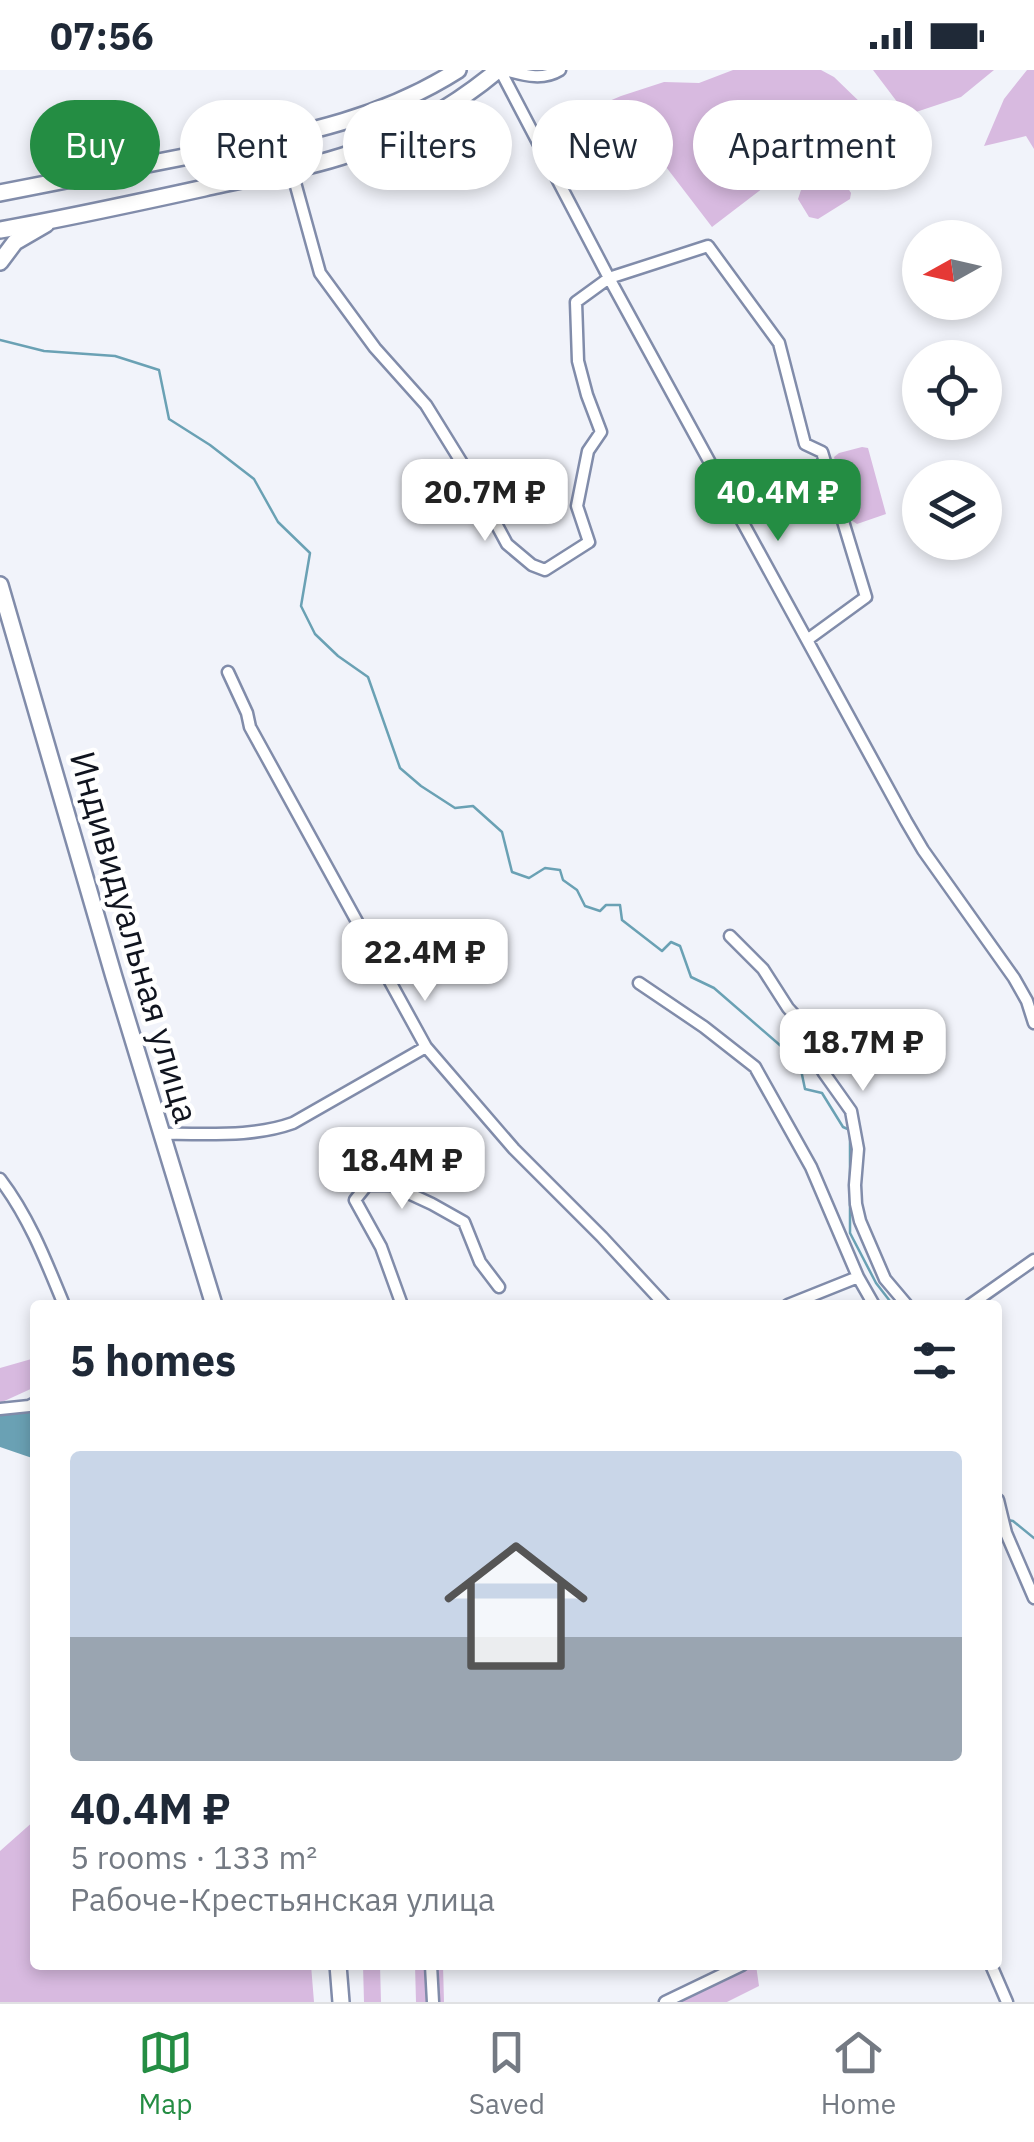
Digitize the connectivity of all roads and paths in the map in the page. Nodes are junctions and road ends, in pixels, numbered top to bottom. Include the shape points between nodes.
1 (458, 70) edge
2 (501, 70) edge
3 (560, 70) edge
4 (323, 160) edge
5 (190, 190) edge
6 (297, 190) edge
7 (0, 193) edge
8 (53, 220) junction
9 (0, 230) edge
10 (0, 262) edge
11 (608, 278) junction
12 (0, 586) edge
13 (807, 640) junction
14 (228, 672) dead end
15 (730, 936) dead end
16 (640, 983) dead end
17 (1034, 1023) edge
18 (426, 1048) junction
19 (162, 1134) junction
20 (0, 1179) edge
21 (1034, 1260) edge
22 (858, 1277) junction
23 (500, 1287) dead end
24 (62, 1300) edge
25 (212, 1300) edge
26 (400, 1300) edge
27 (660, 1300) edge
28 (800, 1300) edge
29 (871, 1300) edge
30 (902, 1300) edge
31 (977, 1300) edge
32 (30, 1406) edge
33 (0, 1410) edge
34 (1002, 1532) edge
35 (1034, 1598) edge
36 (338, 1970) edge
37 (431, 1970) edge
38 (731, 1970) edge
39 (993, 1970) edge
40 (341, 2002) edge
41 (433, 2002) edge
42 (664, 2002) edge
43 (1007, 2002) edge

1 - 7 main road via 424,91 330,127
2 - 3 street via 532,77
2 - 4 main road via 394,135
2 - 11 street
5 - 8 main road
6 - 11 street via 320,273 426,406 507,544 545,570 589,542 578,506 588,451 601,432 578,361 576,302
8 - 9 main road
8 - 10 main road via 15,242
11 - 13 street
11 - 13 street via 708,246 779,343 805,444 822,452 866,597
12 - 19 main road, Индивидуальная улица
13 - 17 street via 923,850 1014,978
14 - 18 street via 250,727
15 - 30 street via 763,968 801,1022 824,1074 851,1111 860,1221 885,1279
16 - 22 street via 755,1067 811,1166
18 - 19 street via 279,1128
18 - 27 street
19 - 25 main road, Индивидуальная улица
20 - 24 street
21 - 31 street
22 - 28 street
22 - 29 street
23 - 26 street via 480,1262 464,1222 391,1185 366,1185 355,1200
32 - 33 street
34 - 35 street
36 - 40 main road
37 - 41 street
38 - 42 street
39 - 43 street

